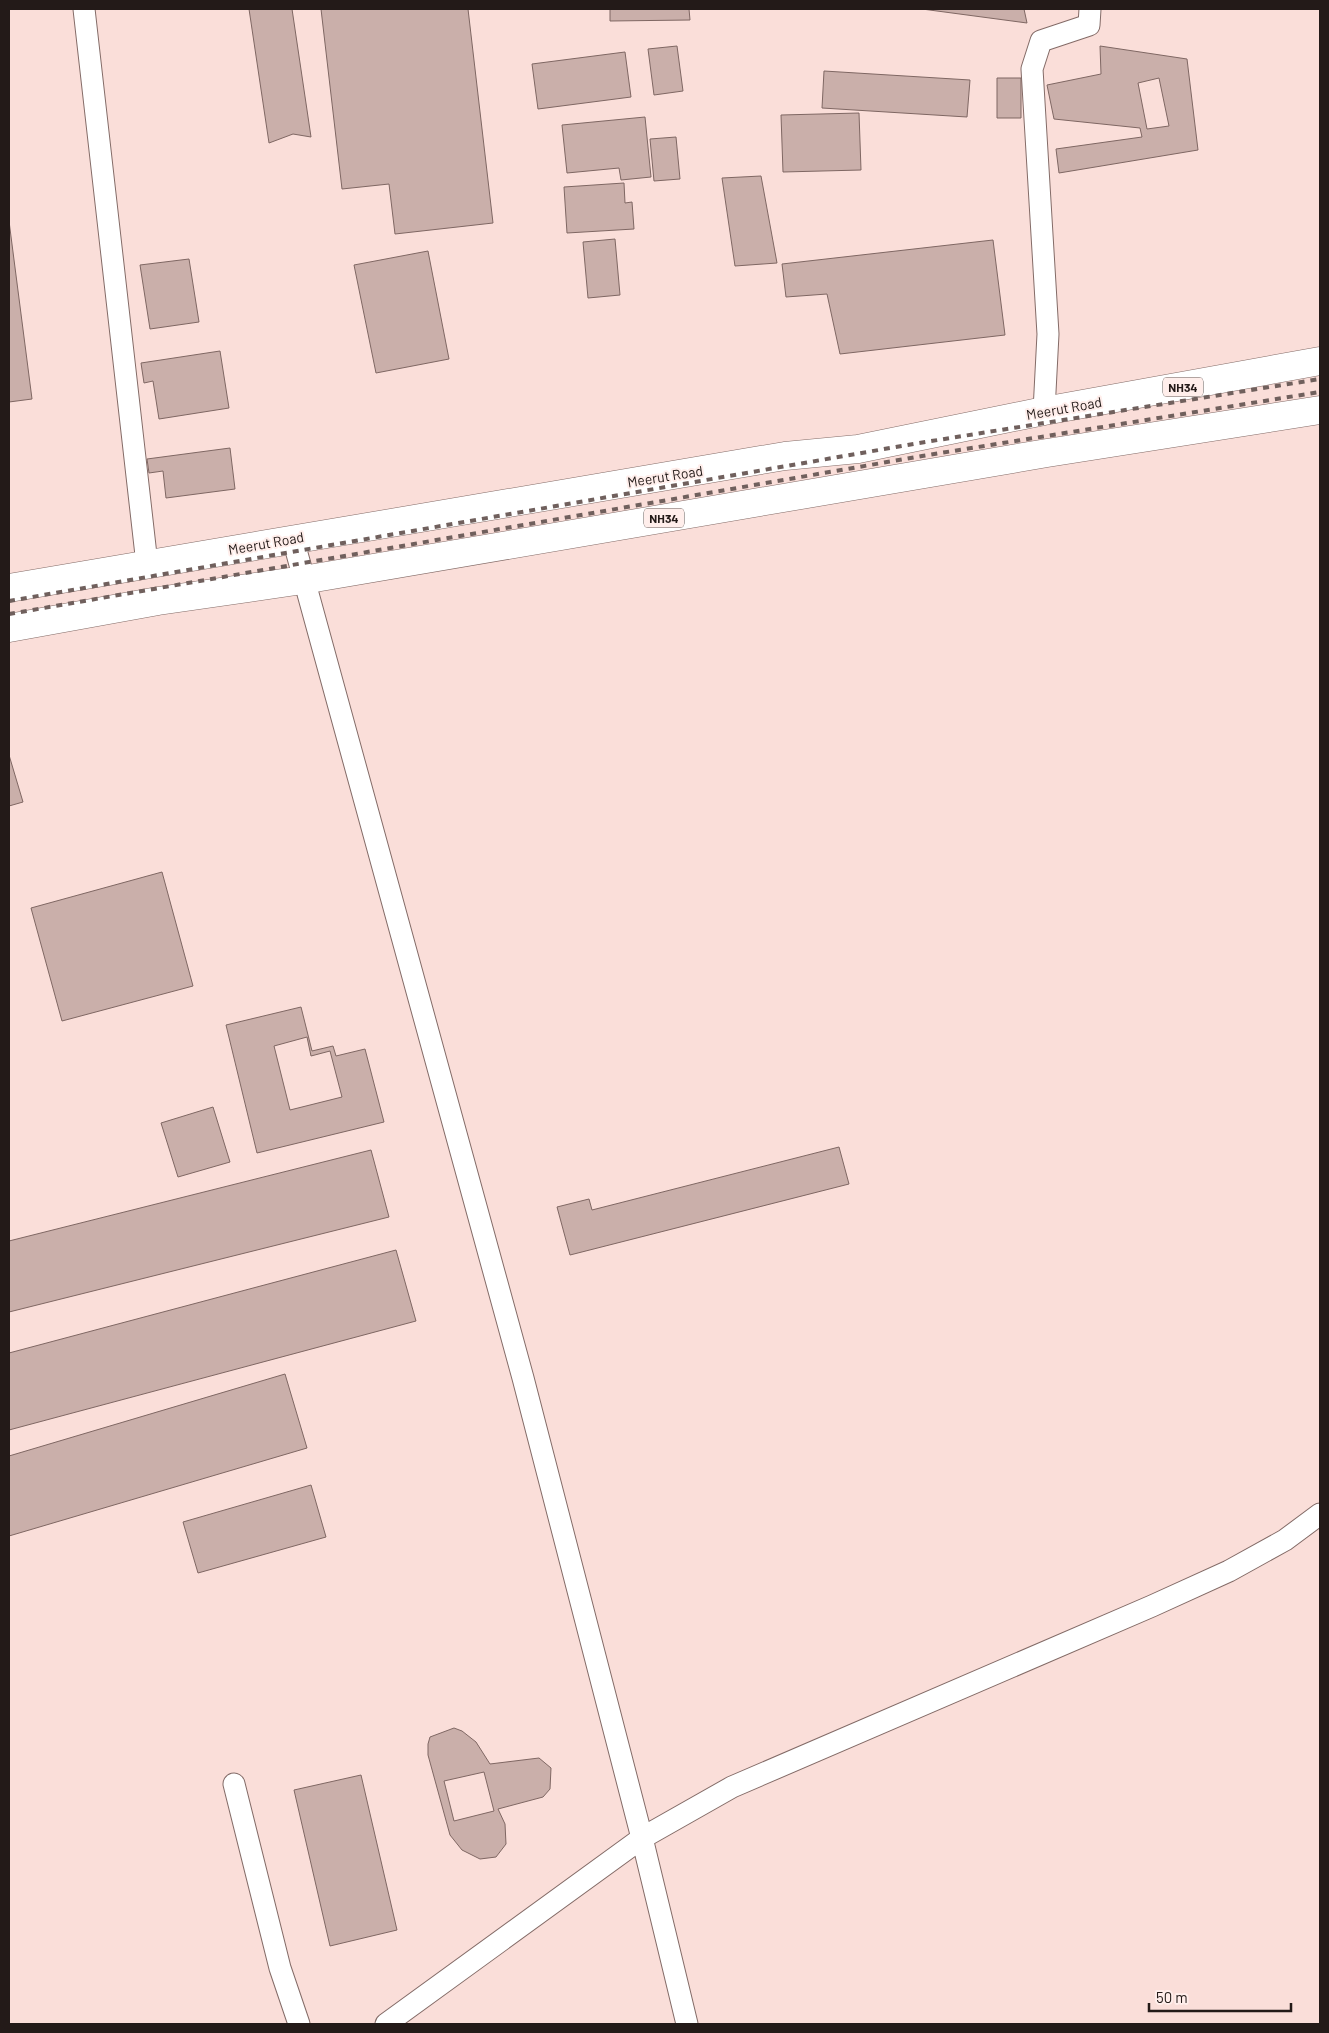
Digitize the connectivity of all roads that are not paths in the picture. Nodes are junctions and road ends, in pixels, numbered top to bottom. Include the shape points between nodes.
1 (84, 9) edge
2 (1090, 9) edge
3 (1320, 362) edge
4 (1320, 410) edge
5 (1044, 411) junction
6 (293, 539) junction
7 (147, 564) junction
8 (304, 580) junction
9 (9, 588) edge
10 (9, 628) edge
11 (1320, 1514) edge
12 (234, 1784) dead end
13 (642, 1838) junction
14 (298, 2024) edge
15 (386, 2024) edge
16 (687, 2024) edge

1 - 7 street
2 - 5 street via 1089,25 1041,41 1032,69 1048,334
3 - 5 highway, Meerut Road / NH34
4 - 8 highway, NH34
5 - 6 highway, Meerut Road / NH34 via 858,449 784,456
6 - 7 highway, Meerut Road / NH34
6 - 8 street
7 - 9 highway, Meerut Road / NH34
8 - 10 highway, NH34 via 158,601
8 - 13 street via 523,1378
11 - 13 street via 1285,1540 1229,1571 732,1787
12 - 14 street via 280,1968
13 - 15 street
13 - 16 street

